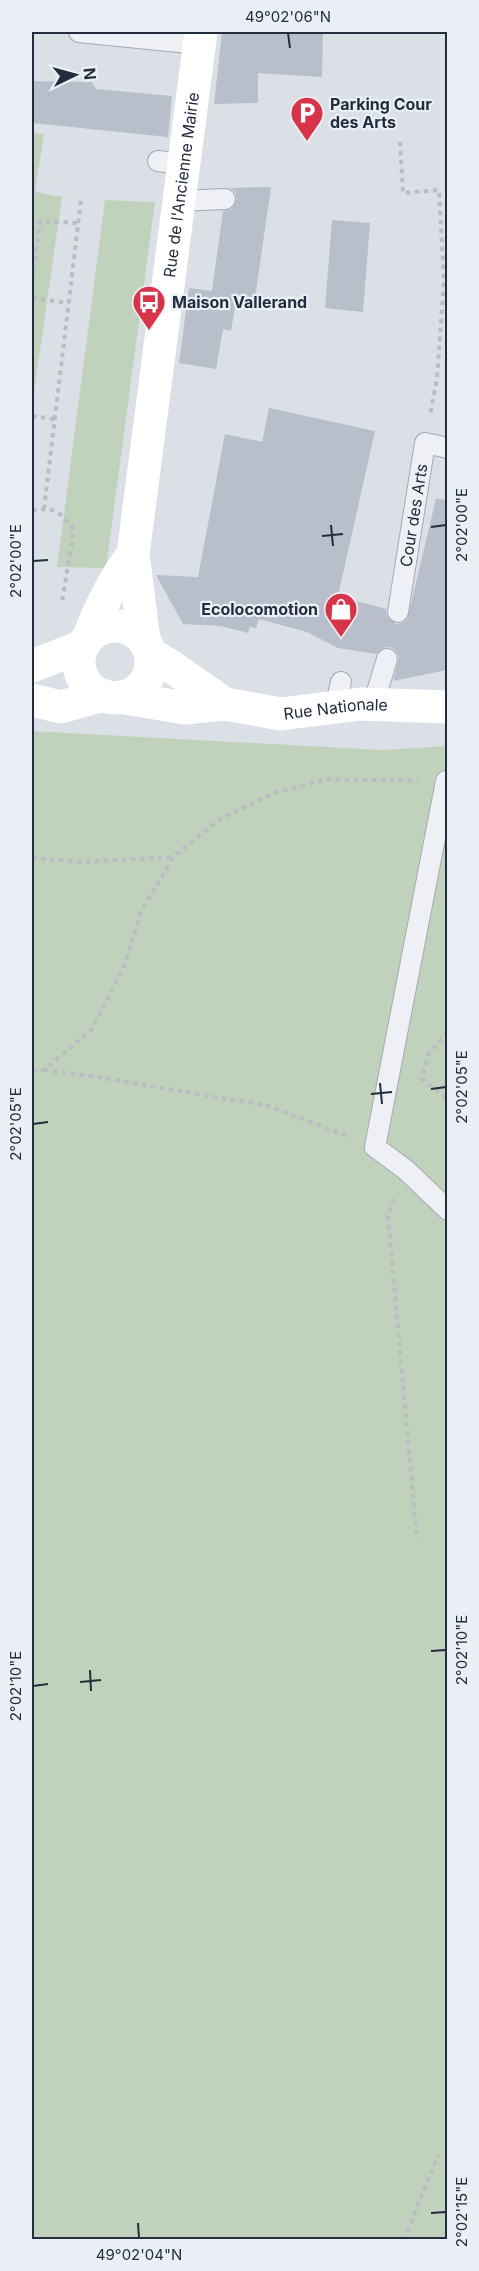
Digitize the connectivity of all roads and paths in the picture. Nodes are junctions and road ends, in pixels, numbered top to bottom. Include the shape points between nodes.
1 (79, 32) edge
2 (200, 38) edge
3 (400, 142) dead end
4 (225, 199) dead end
5 (81, 200) dead end
6 (179, 201) junction
7 (78, 223) junction
8 (32, 287) edge
9 (32, 298) edge
10 (68, 303) junction
11 (32, 416) edge
12 (54, 419) junction
13 (425, 443) junction
14 (447, 448) edge
15 (44, 508) junction
16 (32, 510) edge
17 (133, 554) junction
18 (62, 603) dead end
19 (398, 612) dead end
20 (86, 641) junction
21 (147, 647) junction
22 (387, 659) dead end
23 (32, 666) edge
24 (111, 696) junction
25 (32, 700) edge
26 (225, 704) junction
27 (373, 705) junction
28 (447, 706) edge
29 (446, 781) edge
30 (173, 857) junction
31 (32, 858) edge
32 (447, 1032) edge
33 (44, 1070) junction
34 (32, 1071) edge
35 (447, 1099) edge
36 (375, 1147) junction
37 (406, 1170) junction
38 (447, 1210) edge
39 (417, 1540) dead end
40 (438, 2155) dead end
41 (404, 2240) edge

1 - 2 lane
2 - 6 street, Rue de l'Ancienne Mairie via 171,162
3 - 13 path via 403,193 439,190 444,281 437,378
4 - 6 lane
5 - 7 path
6 - 17 street, Rue de l'Ancienne Mairie
7 - 8 path via 40,221
7 - 10 path
9 - 10 path
10 - 12 path
11 - 12 path
12 - 15 path
13 - 14 lane, Cour des Arts
13 - 19 lane, Cour des Arts
15 - 16 path
15 - 18 path via 62,514 74,530
17 - 20 street, Rue de l'Ancienne Mairie via 99,609
17 - 21 street, Rue de l'Ancienne Mairie
20 - 21 street via 108,626 118,626 127,628
20 - 23 street
20 - 24 street via 80,665 82,675 87,684
21 - 24 street via 149,674 144,682 138,690
21 - 26 street, Rue Nationale
22 - 27 lane
24 - 25 street, Rue Nationale via 61,707
24 - 26 street, Rue Nationale via 184,708
26 - 27 street, Rue Nationale via 282,714 338,694
27 - 28 street, Rue Nationale
29 - 30 path via 327,779 274,793 220,819
29 - 36 lane
30 - 31 path via 83,862
30 - 33 path via 141,912 125,964 91,1030
32 - 35 path via 428,1055 422,1079
33 - 34 path
33 - 36 path via 269,1106
36 - 37 lane
37 - 38 lane
37 - 39 path via 387,1216
40 - 41 path

